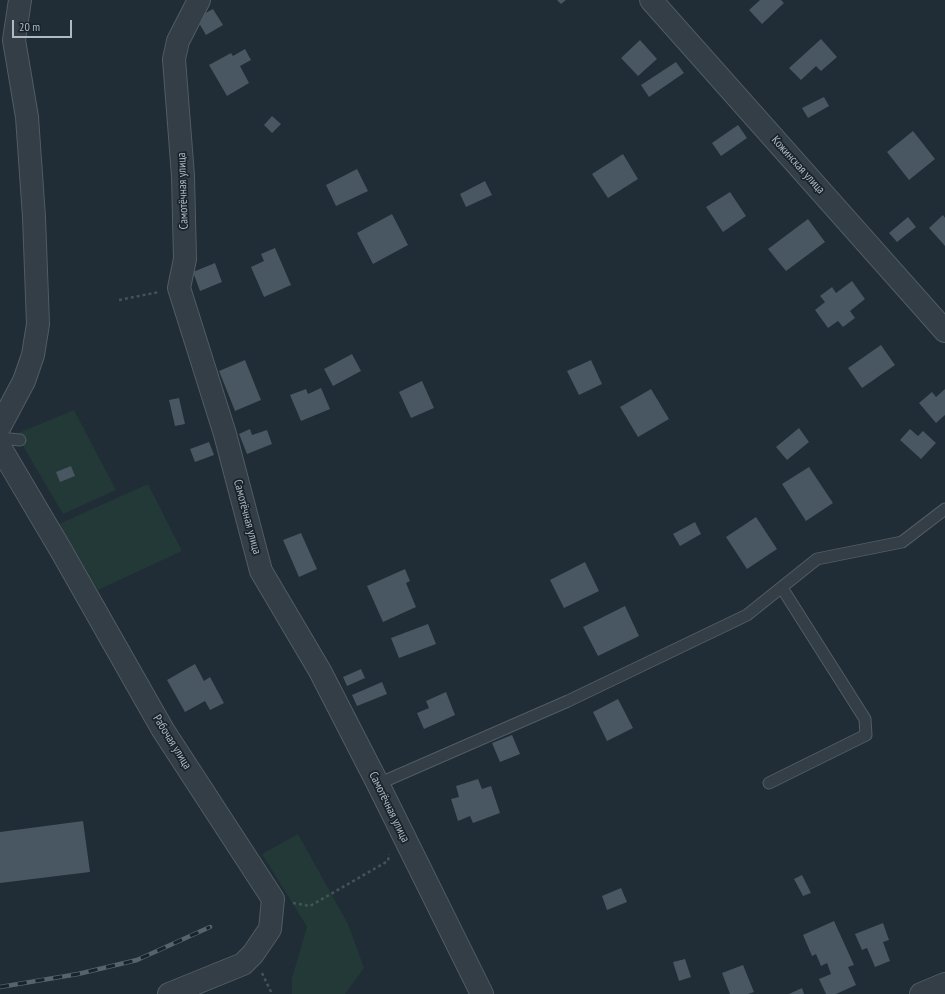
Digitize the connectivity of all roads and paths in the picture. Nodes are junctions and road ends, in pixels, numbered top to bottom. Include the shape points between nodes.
1 (20, 0) edge
2 (199, 0) edge
3 (651, 0) edge
4 (164, 291) dead end
5 (119, 300) dead end
6 (945, 331) edge
7 (0, 426) edge
8 (0, 438) edge
9 (10, 444) edge
10 (945, 510) edge
11 (782, 588) junction
12 (769, 783) dead end
13 (378, 784) junction
14 (389, 847) dead end
15 (273, 899) junction
16 (945, 984) edge
17 (169, 994) edge
18 (482, 994) edge
19 (921, 994) edge

1 - 7 street via 14,40 27,117 38,324 33,355 24,381
2 - 13 street, Самотёчная улица via 178,41 174,60 183,176 185,251 179,288 225,434 261,571 320,671
3 - 6 street, Кожинская улица
4 - 5 path
8 - 9 lane
9 - 15 street, Рабочая улица via 62,552 163,730
10 - 11 lane via 902,542 817,560
11 - 12 lane via 865,719 866,735
11 - 13 lane via 747,615 568,701
13 - 18 street, Самотёчная улица
14 - 15 path via 388,861 310,906
15 - 17 street via 270,929 254,954 243,964
16 - 19 street

